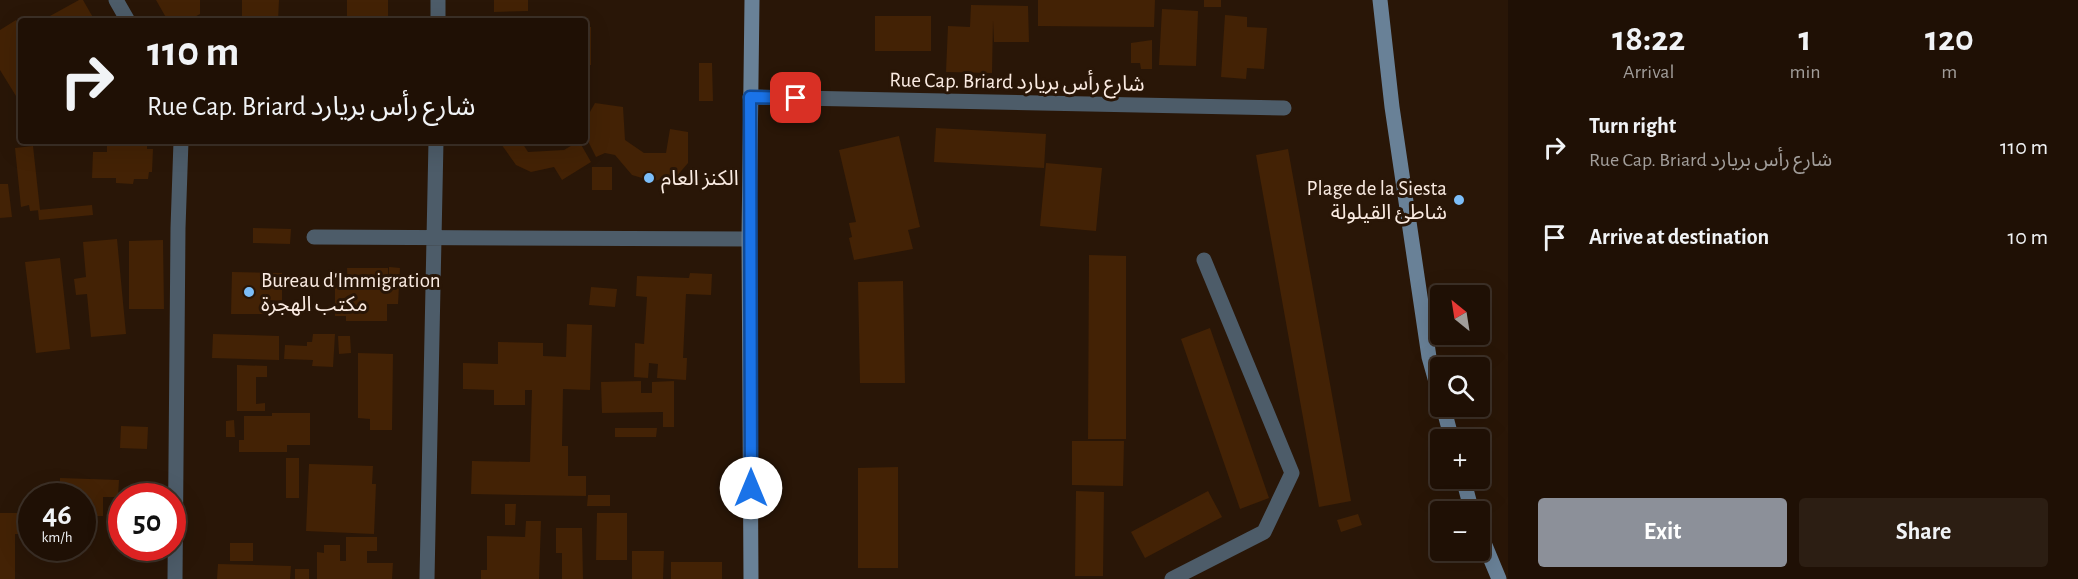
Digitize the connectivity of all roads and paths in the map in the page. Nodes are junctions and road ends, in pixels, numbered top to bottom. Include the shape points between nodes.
1 (116, 0) edge
2 (438, 0) edge
3 (752, 0) edge
4 (1380, 0) edge
5 (126, 18) edge
6 (438, 18) edge
7 (750, 97) junction
8 (1284, 108) dead end
9 (181, 144) edge
10 (436, 144) edge
11 (435, 236) junction
12 (314, 237) dead end
13 (749, 239) junction
14 (1204, 260) dead end
15 (1430, 361) edge
16 (1490, 557) edge
17 (175, 579) edge
18 (427, 579) edge
19 (752, 579) edge
20 (1172, 579) edge
21 (1499, 579) edge

1 - 5 street
2 - 6 street
3 - 7 main road
4 - 15 main road
7 - 8 street, Rue Cap. Briard شارع رأس بريارد
7 - 13 main road
9 - 17 street
10 - 11 street
11 - 12 street
11 - 13 street
11 - 18 street
13 - 19 main road
14 - 20 street via 1292,473 1264,532
16 - 21 main road

